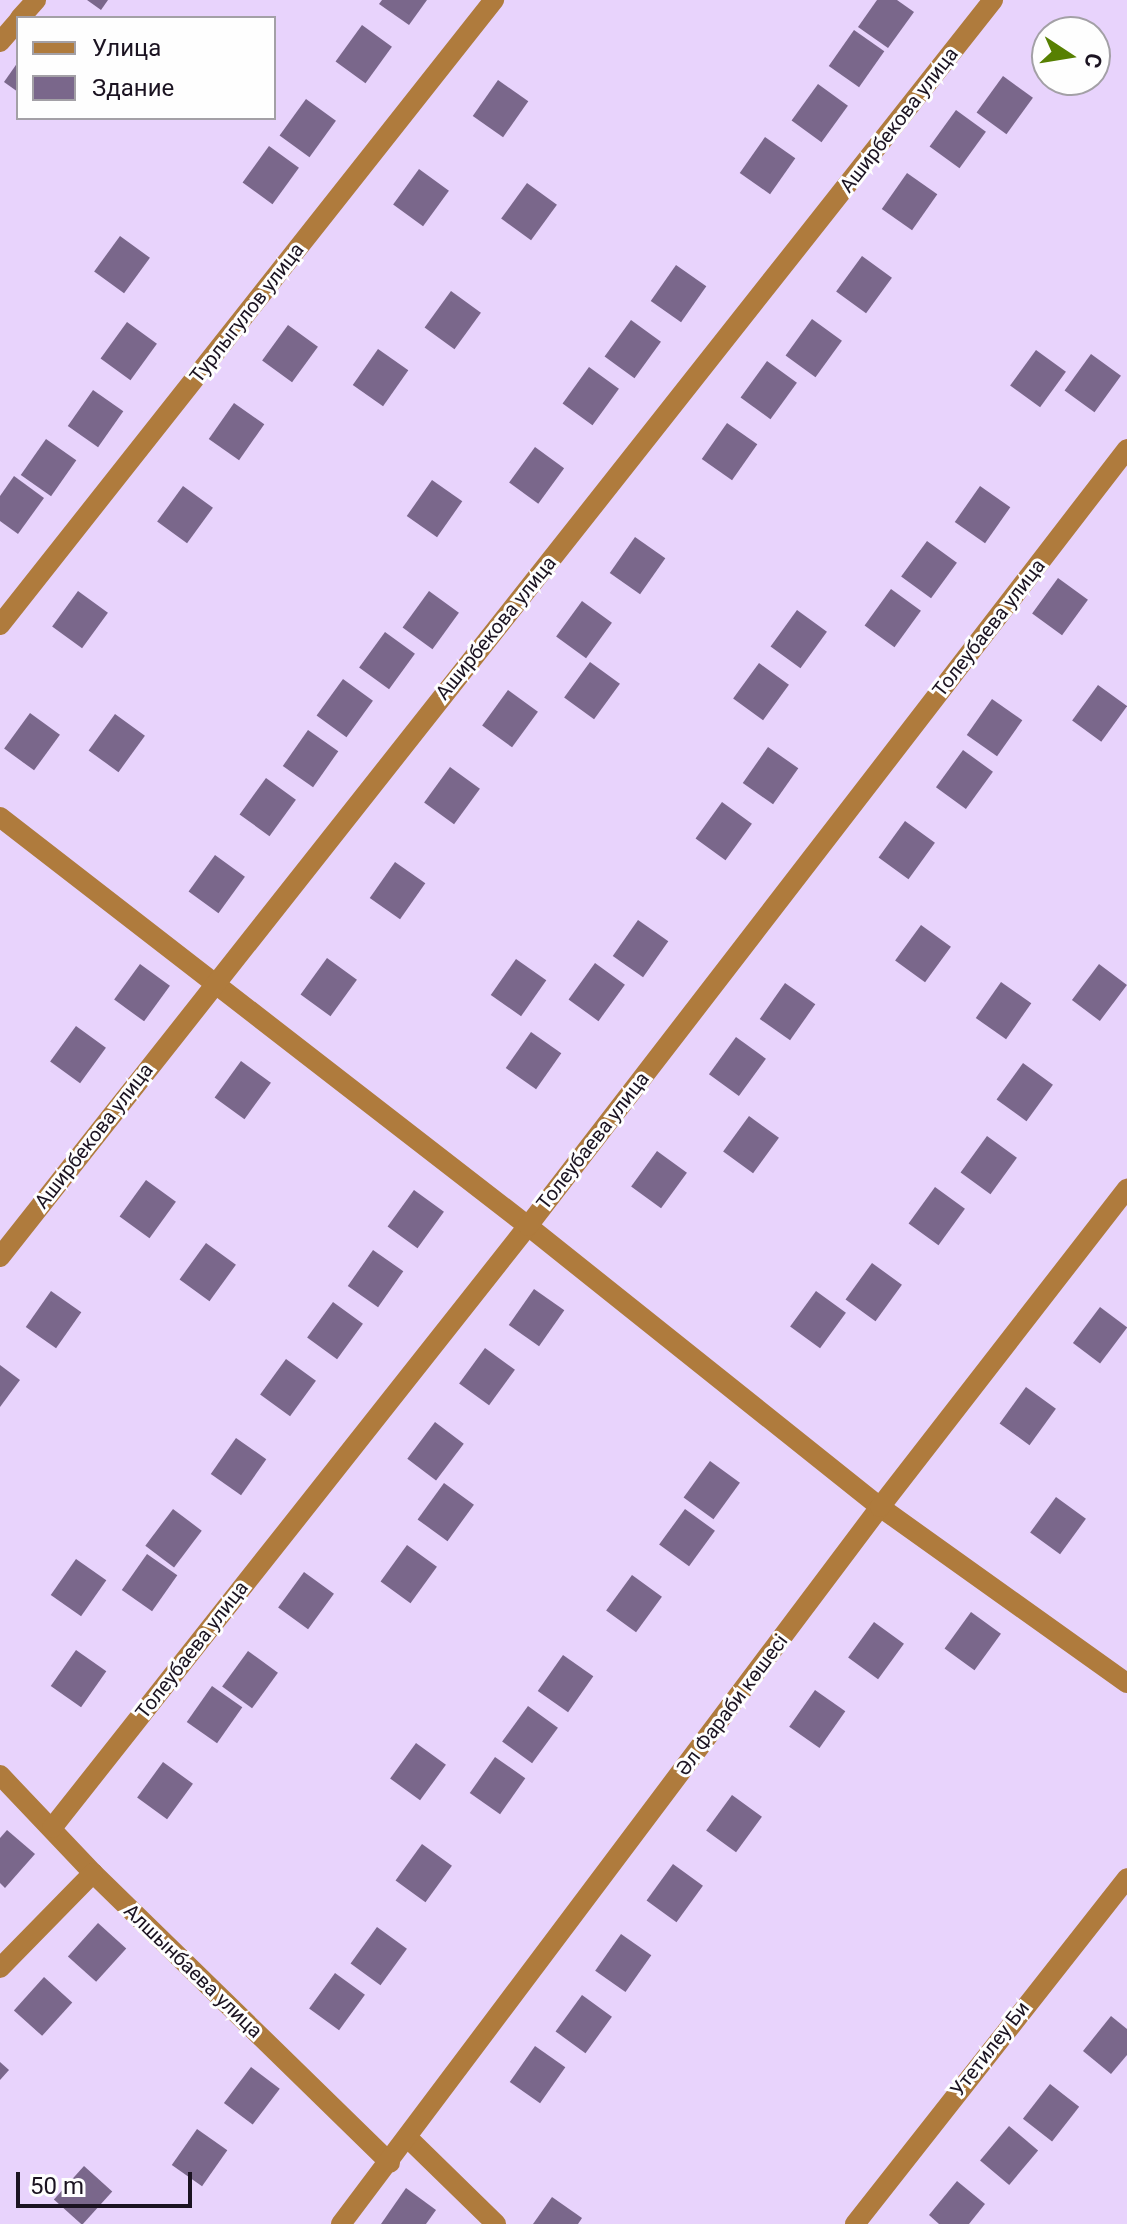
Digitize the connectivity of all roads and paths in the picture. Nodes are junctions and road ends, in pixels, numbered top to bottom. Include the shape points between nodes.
1 (36, 0) edge
2 (494, 0) edge
3 (993, 0) edge
4 (22, 16) edge
5 (16, 23) edge
6 (0, 42) edge
7 (1127, 449) edge
8 (0, 625) edge
9 (0, 817) edge
10 (214, 982) junction
11 (1127, 1189) edge
12 (528, 1226) junction
13 (0, 1257) edge
14 (880, 1507) junction
15 (1127, 1683) edge
16 (0, 1775) edge
17 (52, 1828) junction
18 (93, 1873) junction
19 (1127, 1878) edge
20 (0, 1968) edge
21 (408, 2138) junction
22 (390, 2163) junction
23 (341, 2224) edge
24 (496, 2224) edge
25 (855, 2224) edge

1 - 4 street
2 - 8 street, Турлыгулов улица
3 - 10 street, Аширбекова улица
5 - 6 street
7 - 12 street, Толеубаева улица
9 - 10 street
10 - 12 street
10 - 13 street, Аширбекова улица
11 - 14 street, Әл Фараби көшесі
12 - 14 street
12 - 17 street, Толеубаева улица
14 - 15 street
14 - 21 street, Әл Фараби көшесі
16 - 17 street, Алшынбаева улица
17 - 18 street, Алшынбаева улица
18 - 20 street
18 - 22 street, Алшынбаева улица
19 - 25 street, Утетилеу Би
21 - 22 street, Әл Фараби көшесі
21 - 24 street
22 - 23 street, Әл Фараби көшесі

